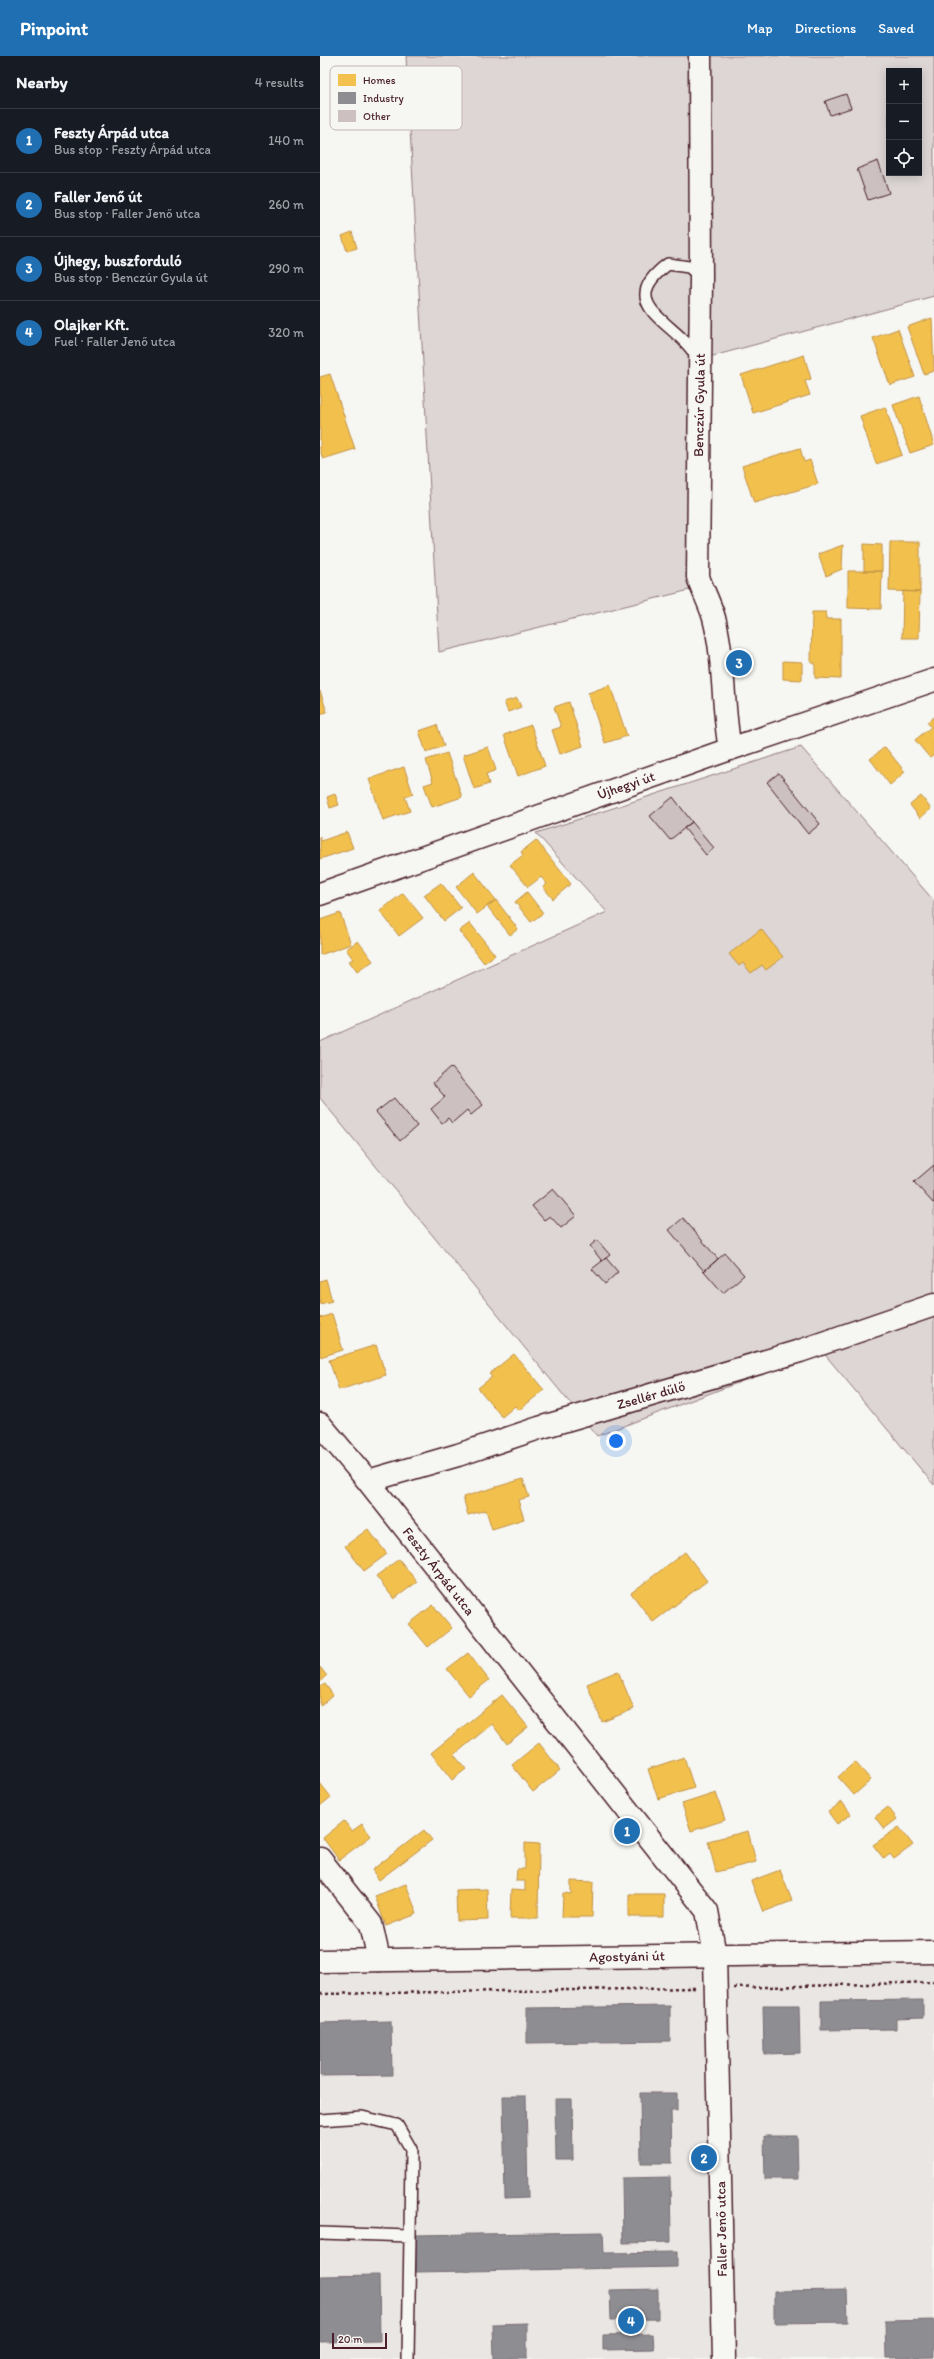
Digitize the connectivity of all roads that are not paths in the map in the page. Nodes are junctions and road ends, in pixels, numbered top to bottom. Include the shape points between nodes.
1 (700, 56) edge
2 (701, 278) junction
3 (700, 362) junction
4 (934, 680) edge
5 (730, 749) junction
6 (320, 894) edge
7 (934, 1305) edge
8 (320, 1424) edge
9 (368, 1481) junction
10 (320, 1859) edge
11 (934, 1952) edge
12 (715, 1955) junction
13 (379, 1960) junction
14 (320, 1961) edge
15 (320, 2120) edge
16 (320, 2233) edge
17 (410, 2236) junction
18 (408, 2359) edge
19 (724, 2359) edge

1 - 2 street, Benczúr Gyula út
2 - 3 street, Benczúr Gyula út
2 - 3 lane via 689,267 668,264 654,274 646,291 646,303 693,348
3 - 5 street, Benczúr Gyula út via 698,578 714,618
4 - 5 street, Újhegyi út
5 - 6 street, Újhegyi út
7 - 9 street, Zsellér dűlő via 800,1351
8 - 9 street, Feszty Árpád utca
9 - 12 street, Feszty Árpád utca via 706,1912
10 - 13 street via 372,1924
11 - 12 street, Agostyáni út
12 - 13 street, Agostyáni út
12 - 19 street, Faller Jenő utca
13 - 14 street, Agostyáni út
15 - 17 lane via 362,2117 397,2125 411,2149
16 - 17 lane
17 - 18 lane

